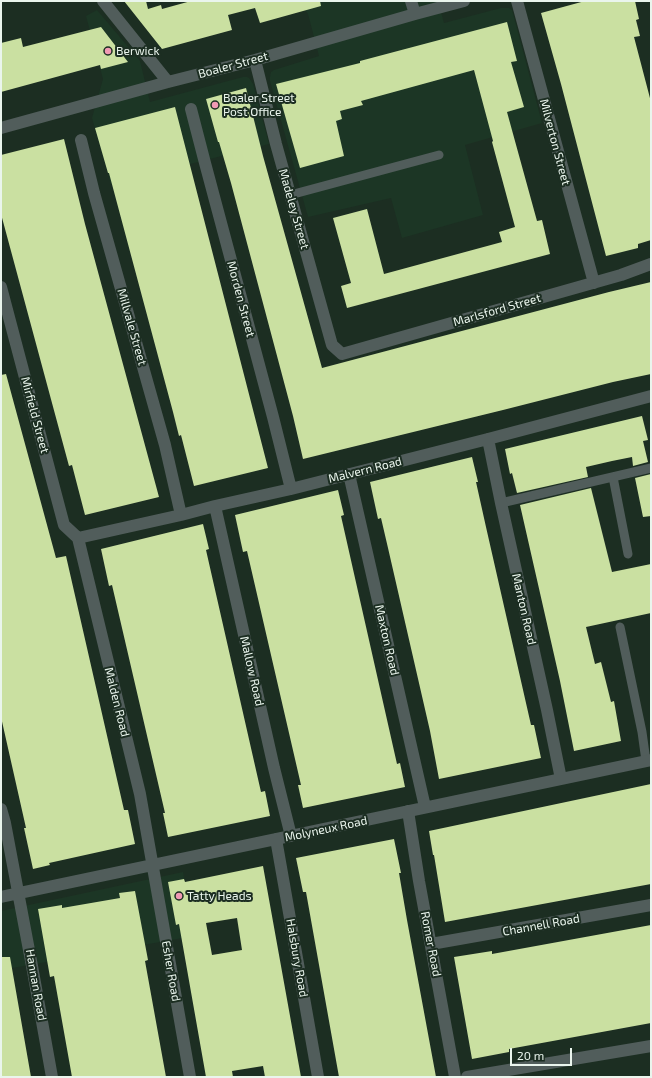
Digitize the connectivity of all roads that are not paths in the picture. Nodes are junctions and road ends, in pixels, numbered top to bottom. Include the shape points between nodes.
1 (103, 1) edge
2 (411, 1) edge
3 (464, 1) edge
4 (517, 1) edge
5 (415, 14) junction
6 (255, 60) junction
7 (168, 82) junction
8 (192, 109) dead end
9 (1, 128) edge
10 (81, 140) dead end
11 (439, 155) dead end
12 (290, 195) junction
13 (651, 264) edge
14 (594, 283) junction
15 (1, 287) edge
16 (342, 354) joint
17 (651, 396) edge
18 (488, 439) junction
19 (651, 468) edge
20 (349, 474) junction
21 (613, 477) junction
22 (292, 488) junction
23 (501, 503) junction
24 (215, 506) junction
25 (181, 515) junction
26 (78, 538) junction
27 (628, 554) dead end
28 (620, 627) dead end
29 (649, 760) edge
30 (561, 779) junction
31 (425, 807) junction
32 (1, 809) edge
33 (408, 811) junction
34 (291, 836) junction
35 (276, 839) junction
36 (152, 866) junction
37 (18, 894) junction
38 (1, 897) edge
39 (651, 905) edge
40 (431, 944) junction
41 (651, 1046) edge
42 (52, 1077) edge
43 (190, 1077) edge
44 (318, 1077) edge
45 (455, 1077) edge
46 (467, 1077) edge

1 - 7 street
2 - 5 street
3 - 5 street, Boaler Street
4 - 14 street, Milverton Street
5 - 6 street, Boaler Street
6 - 7 street, Boaler Street
6 - 12 street, Madeley Street
7 - 9 street, Boaler Street
8 - 22 street, Morden Street via 204,163
10 - 25 street, Millvale Street via 165,445
11 - 12 lane
12 - 16 street, Madeley Street via 332,345
13 - 14 street, Marlsford Street
14 - 16 street, Marlsford Street
15 - 26 street, Mirfield Street via 64,525
17 - 18 street, Malvern Road
18 - 20 street, Malvern Road
18 - 23 street, Manton Road
19 - 21 lane
20 - 22 street, Malvern Road
20 - 31 street, Maxton Road
21 - 23 lane
21 - 27 lane
22 - 24 street, Malvern Road
23 - 30 street, Manton Road
24 - 25 street, Malvern Road
24 - 34 street, Mallow Road
25 - 26 street, Malvern Road
26 - 36 street, Malden Road via 140,794
28 - 29 lane
29 - 30 street, Molyneux Road
30 - 31 street, Molyneux Road
31 - 33 street, Molyneux Road
32 - 37 street, Hannan Road
33 - 34 street, Molyneux Road
33 - 40 street, Romer Road via 418,881
34 - 35 street, Molyneux Road
35 - 36 street, Molyneux Road
35 - 44 street, Halsbury Road
36 - 37 street, Molyneux Road
36 - 43 street, Esher Road
37 - 38 street, Molyneux Road
37 - 42 street, Hannan Road
39 - 40 street, Channell Road
40 - 45 street, Romer Road
41 - 46 street

